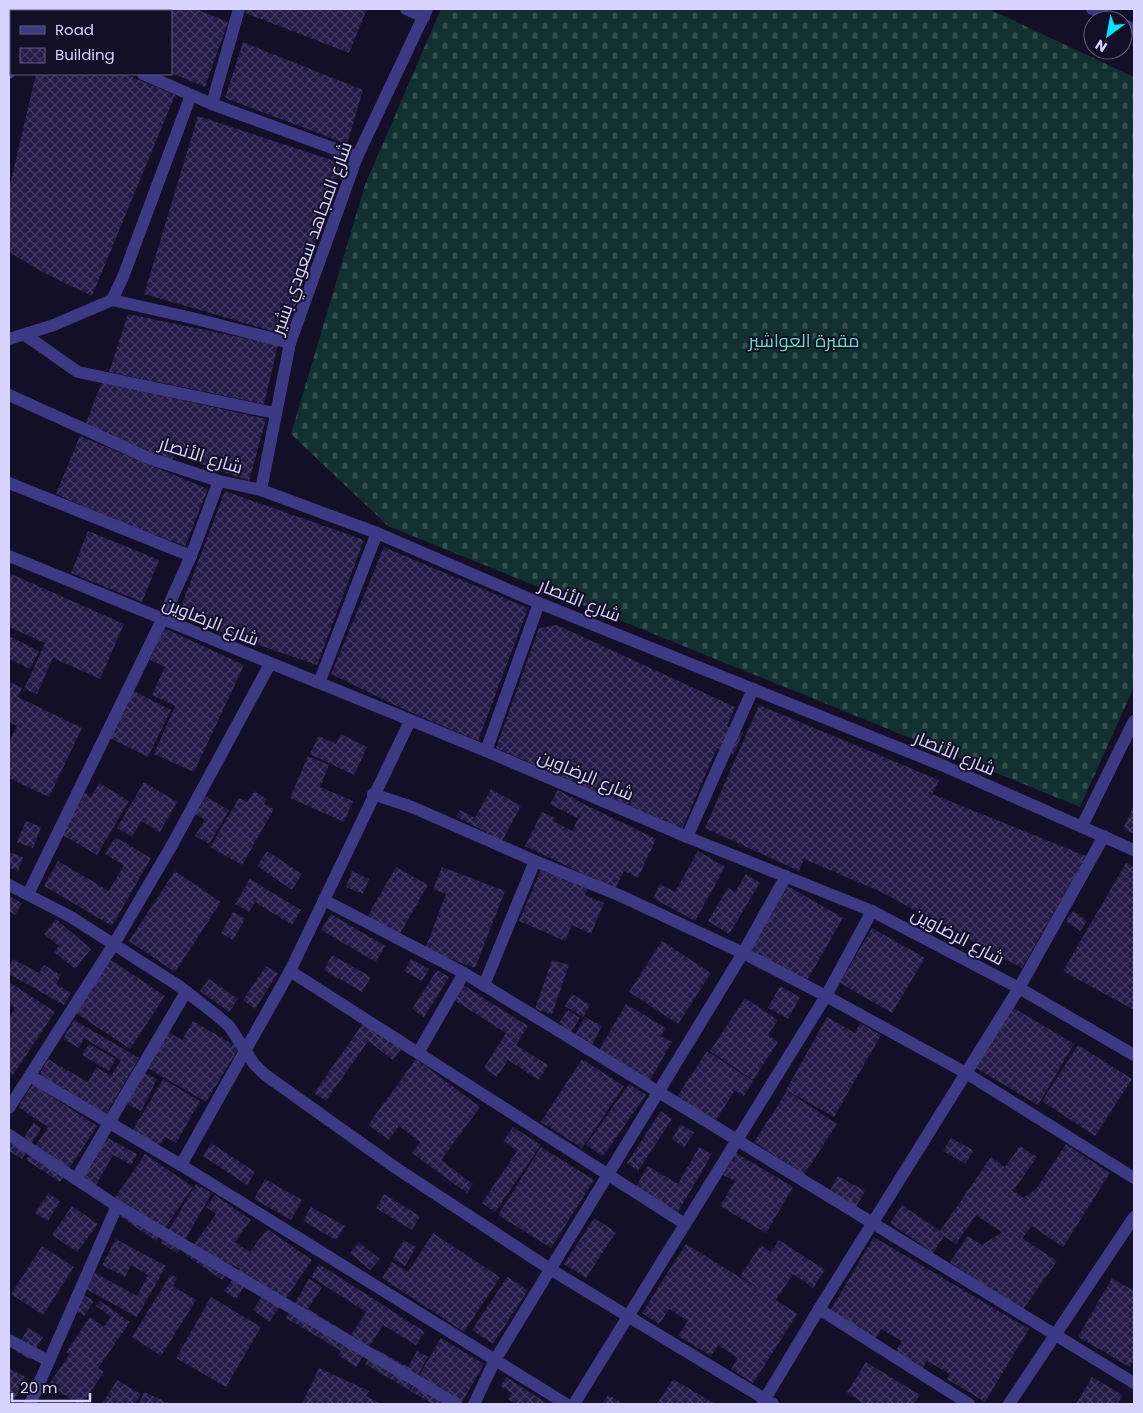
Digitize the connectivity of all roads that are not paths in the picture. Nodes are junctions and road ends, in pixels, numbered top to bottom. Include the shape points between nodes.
1 (240, 9) edge
2 (406, 9) edge
3 (426, 13) edge
4 (145, 75) edge
5 (191, 95) junction
6 (212, 104) junction
7 (357, 157) junction
8 (112, 300) junction
9 (26, 335) junction
10 (9, 340) edge
11 (290, 343) junction
12 (9, 395) edge
13 (275, 413) junction
14 (220, 481) junction
15 (9, 483) edge
16 (260, 490) junction
17 (376, 532) junction
18 (9, 556) edge
19 (191, 556) junction
20 (539, 603) junction
21 (162, 620) junction
22 (270, 664) junction
23 (319, 683) junction
24 (753, 689) junction
25 (410, 721) junction
26 (1134, 721) edge
27 (486, 752) junction
28 (373, 794) junction
29 (1082, 826) junction
30 (1104, 836) junction
31 (687, 837) junction
32 (1134, 850) edge
33 (535, 861) junction
34 (786, 876) junction
35 (9, 885) edge
36 (28, 894) junction
37 (324, 900) junction
38 (872, 911) junction
39 (114, 944) junction
40 (743, 953) junction
41 (290, 971) junction
42 (464, 973) junction
43 (484, 985) junction
44 (1019, 988) junction
45 (186, 992) junction
46 (826, 996) junction
47 (244, 1051) junction
48 (418, 1053) junction
49 (1134, 1056) edge
50 (966, 1074) junction
51 (30, 1076) junction
52 (658, 1092) junction
53 (9, 1108) edge
54 (110, 1122) junction
55 (9, 1135) edge
56 (738, 1140) junction
57 (181, 1164) junction
58 (608, 1175) junction
59 (1134, 1178) edge
60 (76, 1179) junction
61 (117, 1206) junction
62 (1134, 1217) edge
63 (873, 1222) junction
64 (685, 1224) junction
65 (550, 1269) junction
66 (819, 1309) junction
67 (628, 1316) junction
68 (1055, 1335) junction
69 (9, 1340) edge
70 (495, 1360) junction
71 (49, 1361) junction
72 (1134, 1383) edge
73 (767, 1403) edge
74 (30, 1404) edge
75 (456, 1404) edge
76 (474, 1404) edge
77 (566, 1404) edge
78 (574, 1404) edge
79 (969, 1404) edge
80 (1009, 1404) edge

1 - 6 street
2 - 3 street
3 - 7 street, شارع المجاهد سعودي بشير
4 - 5 street
5 - 6 street
5 - 8 street
6 - 7 street
7 - 11 street, شارع المجاهد سعودي بشير
8 - 9 street
8 - 11 street
9 - 10 street
9 - 13 street via 78,372
11 - 13 street, شارع المجاهد سعودي بشير
12 - 14 street, شارع الأنصار via 148,458
13 - 16 street, شارع المجاهد سعودي بشير
14 - 16 street, شارع الأنصار
14 - 19 street
15 - 19 street
16 - 17 street, شارع الأنصار
17 - 20 street, شارع الأنصار
17 - 23 street
18 - 21 street, شارع الرضاوين
19 - 21 street
20 - 24 street, شارع الأنصار
20 - 27 street
21 - 22 street, شارع الرضاوين
21 - 36 street
22 - 23 street, شارع الرضاوين
22 - 39 street
23 - 25 street, شارع الرضاوين
24 - 29 street, شارع الأنصار via 935,762
24 - 31 street
25 - 27 street, شارع الرضاوين
25 - 28 street
26 - 29 street
27 - 31 street, شارع الرضاوين
28 - 33 street via 412,807
28 - 37 street
29 - 30 street, شارع الأنصار
30 - 32 street, شارع الأنصار
30 - 44 street
31 - 34 street, شارع الرضاوين
33 - 40 street via 621,896
33 - 43 street
34 - 38 street, شارع الرضاوين
34 - 40 street
35 - 36 street
36 - 39 street
37 - 41 street
37 - 42 street
38 - 44 street, شارع الرضاوين
38 - 46 street
39 - 45 street
39 - 51 street
40 - 46 street
40 - 52 street
41 - 47 street
41 - 48 street
42 - 43 street
42 - 48 street
43 - 52 street
44 - 49 street, شارع الرضاوين
44 - 50 street
45 - 47 street via 229,1026
45 - 54 street
46 - 50 street
46 - 56 street
47 - 57 street
47 - 65 street via 264,1074 396,1168
48 - 58 street
50 - 59 street
50 - 63 street
51 - 53 street
51 - 54 street
52 - 56 street
52 - 58 street
54 - 57 street
54 - 60 street
55 - 60 street
56 - 63 street
56 - 64 street
57 - 70 street
58 - 64 street
58 - 65 street
60 - 61 street
61 - 71 street
61 - 75 street
62 - 68 street
63 - 66 street
63 - 68 street
64 - 67 street
65 - 67 street
65 - 70 street
66 - 73 street
66 - 79 street
67 - 73 street
67 - 78 street
68 - 72 street
68 - 80 street
69 - 71 street
70 - 76 street
70 - 77 street
71 - 74 street

